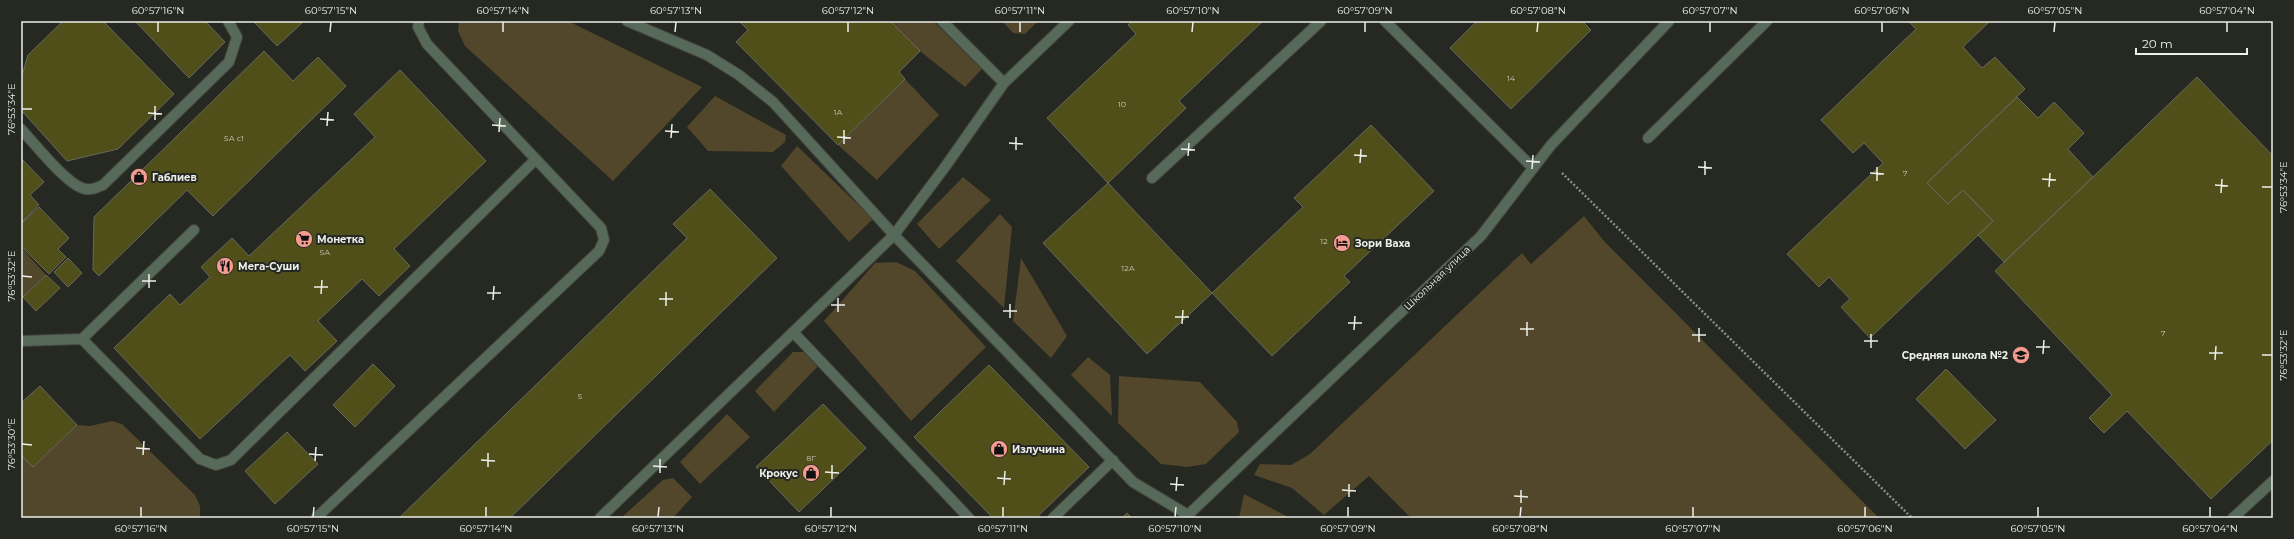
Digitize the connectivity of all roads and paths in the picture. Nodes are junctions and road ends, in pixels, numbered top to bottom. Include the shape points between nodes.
1 (228, 21) edge
2 (419, 21) edge
3 (627, 21) edge
4 (942, 21) edge
5 (1069, 21) edge
6 (1321, 21) edge
7 (1385, 21) edge
8 (1669, 21) edge
9 (1767, 21) edge
10 (1004, 83) junction
11 (21, 129) edge
12 (1648, 138) dead end
13 (1544, 155) junction
14 (535, 160) junction
15 (1533, 168) junction
16 (1152, 178) dead end
17 (194, 230) dead end
18 (894, 235) junction
19 (793, 332) junction
20 (82, 339) junction
21 (21, 341) edge
22 (1113, 460) junction
23 (2273, 481) edge
24 (1188, 516) edge
25 (316, 518) edge
26 (600, 518) edge
27 (969, 518) edge
28 (1053, 518) edge
29 (1912, 518) edge
30 (2233, 518) edge

1 - 11 street via 238,37 229,62 103,185 83,189 72,183
2 - 14 street via 418,27 426,44
3 - 18 street via 707,55 773,102
4 - 10 street
5 - 10 street
6 - 16 street
7 - 15 street
8 - 13 street, Школьная улица
9 - 12 street
10 - 18 street via 946,167
13 - 15 street, Школьная улица
13 - 29 path
14 - 20 street via 231,460 216,465 200,459
14 - 25 street via 601,228 604,240 599,251
15 - 24 street, Школьная улица via 1481,236
17 - 20 street
18 - 19 street
18 - 22 street
19 - 26 street
19 - 27 street
20 - 21 street
22 - 24 street via 1133,482
22 - 28 street
23 - 30 street

